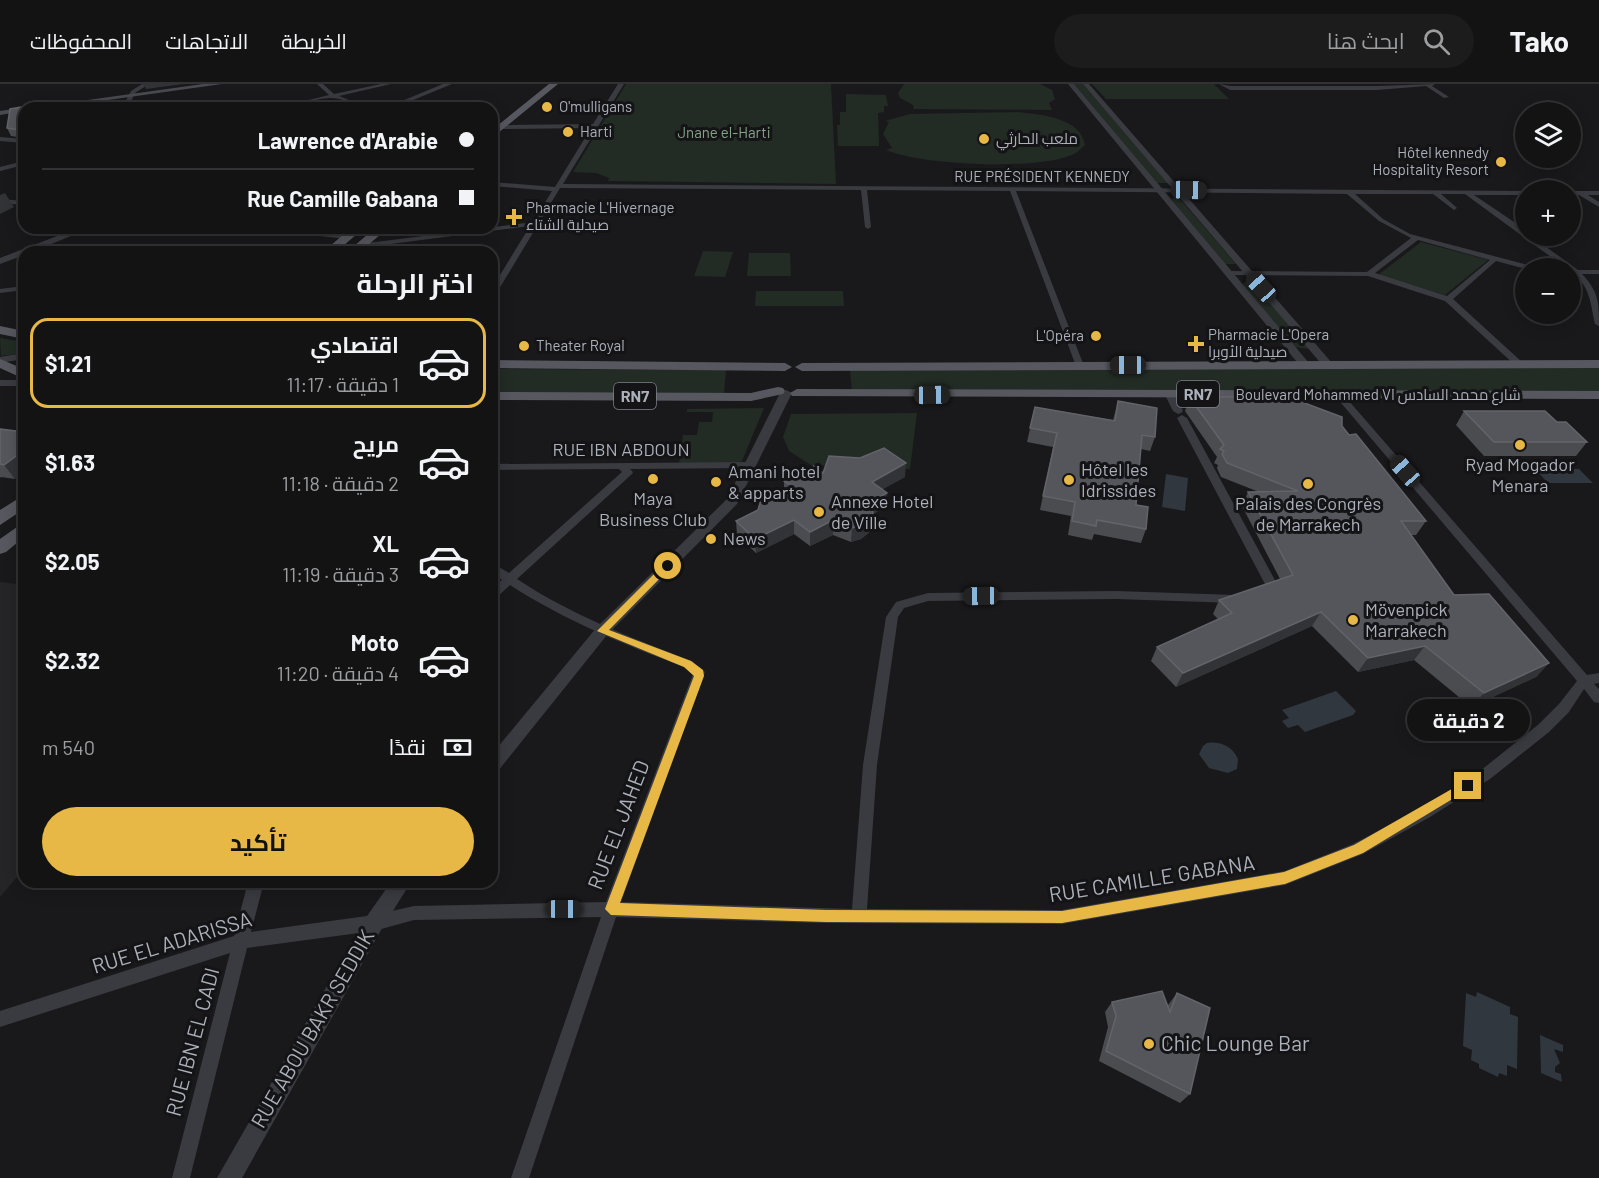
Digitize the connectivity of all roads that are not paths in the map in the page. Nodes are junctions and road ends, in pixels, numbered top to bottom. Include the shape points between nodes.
1 (146, 84) edge
2 (219, 84) edge
3 (320, 84) edge
4 (388, 84) edge
5 (449, 84) edge
6 (539, 84) edge
7 (554, 84) edge
8 (621, 84) edge
9 (1071, 84) edge
10 (1086, 84) edge
11 (1222, 84) edge
12 (1323, 84) edge
13 (1429, 84) edge
14 (1329, 88) junction
15 (132, 96) junction
16 (333, 96) junction
17 (1446, 97) dead end
18 (83, 102) edge
19 (128, 102) edge
20 (306, 102) edge
21 (350, 102) edge
22 (403, 102) edge
23 (18, 110) edge
24 (0, 113) edge
25 (501, 114) dead end
26 (594, 126) junction
27 (502, 127) junction
28 (498, 130) edge
29 (0, 139) edge
30 (18, 140) edge
31 (18, 164) edge
32 (0, 169) edge
33 (498, 184) edge
34 (557, 188) junction
35 (864, 190) junction
36 (1013, 190) junction
37 (1159, 190) junction
38 (1177, 190) junction
39 (1347, 191) junction
40 (1434, 192) junction
41 (1466, 192) junction
42 (1515, 193) edge
43 (1581, 193) edge
44 (1599, 193) edge
45 (1581, 194) edge
46 (0, 201) edge
47 (18, 202) edge
48 (1599, 205) edge
49 (1454, 208) dead end
50 (533, 224) junction
51 (868, 226) dead end
52 (1515, 227) edge
53 (498, 229) edge
54 (70, 234) edge
55 (320, 234) edge
56 (351, 234) edge
57 (375, 234) edge
58 (463, 234) edge
59 (348, 237) junction
60 (1416, 238) junction
61 (39, 246) edge
62 (335, 246) edge
63 (361, 246) edge
64 (378, 246) edge
65 (1540, 246) edge
66 (18, 254) edge
67 (1555, 258) edge
68 (0, 261) edge
69 (1494, 261) junction
70 (1515, 265) edge
71 (1581, 272) edge
72 (1599, 272) edge
73 (1228, 273) junction
74 (1248, 273) junction
75 (1369, 274) junction
76 (1581, 280) edge
77 (498, 284) edge
78 (18, 289) edge
79 (0, 291) edge
80 (1448, 299) junction
81 (1599, 324) edge
82 (0, 330) edge
83 (18, 334) edge
84 (18, 358) edge
85 (0, 362) edge
86 (498, 364) edge
87 (1520, 364) junction
88 (1599, 364) edge
89 (1305, 365) junction
90 (1328, 365) junction
91 (1080, 366) junction
92 (785, 367) junction
93 (802, 368) junction
94 (18, 372) edge
95 (0, 383) edge
96 (18, 383) edge
97 (787, 392) junction
98 (1170, 394) junction
99 (1339, 395) junction
100 (1599, 395) edge
101 (498, 396) edge
102 (751, 465) junction
103 (621, 466) junction
104 (498, 467) edge
105 (18, 505) edge
106 (0, 519) edge
107 (18, 533) edge
108 (0, 548) edge
109 (498, 572) edge
110 (507, 579) junction
111 (498, 589) edge
112 (602, 631) junction
113 (1592, 679) edge
114 (1599, 698) edge
115 (498, 759) edge
116 (255, 888) edge
117 (398, 888) edge
118 (611, 909) junction
119 (859, 915) junction
120 (374, 923) junction
121 (243, 940) junction
122 (0, 1019) edge
123 (181, 1178) edge
124 (229, 1178) edge
125 (520, 1178) edge

1 - 15 street
2 - 15 main road
3 - 16 street
4 - 16 street
5 - 22 street
6 - 25 main road
7 - 27 main road
8 - 26 street
9 - 37 street
10 - 38 street
11 - 14 street via 1230,88
12 - 14 street
13 - 14 street
13 - 17 street
15 - 18 main road
15 - 19 street
16 - 20 street
16 - 21 street
23 - 24 main road
26 - 27 street
26 - 34 street
27 - 28 main road
29 - 30 street
31 - 32 street
33 - 34 street, RUE PRÉSIDENT KENNEDY
34 - 35 street, RUE PRÉSIDENT KENNEDY
34 - 50 street
35 - 36 street, RUE PRÉSIDENT KENNEDY
35 - 51 street
36 - 37 street, RUE PRÉSIDENT KENNEDY
36 - 91 street
37 - 38 street, RUE PRÉSIDENT KENNEDY
37 - 73 street
38 - 39 street, RUE PRÉSIDENT KENNEDY
38 - 74 street
39 - 40 street, RUE PRÉSIDENT KENNEDY
39 - 60 street via 1381,220
40 - 41 street, RUE PRÉSIDENT KENNEDY
40 - 49 street
41 - 42 street, RUE PRÉSIDENT KENNEDY
41 - 52 street
43 - 44 street
45 - 48 street
46 - 47 street
50 - 53 street
50 - 77 street
54 - 61 street
55 - 59 street
56 - 59 main road
57 - 63 main road
58 - 64 street
59 - 62 main road
60 - 69 street
60 - 75 street
65 - 67 street
66 - 68 street
69 - 70 street
69 - 80 street
71 - 72 street
73 - 74 street
73 - 89 street
74 - 75 street
74 - 90 street
75 - 80 street
76 - 81 street via 1592,290
78 - 79 street
80 - 87 street
82 - 83 main road
84 - 85 street
85 - 94 main road
86 - 92 main road, RN7
87 - 88 main road, Boulevard Mohammed VI شارع محمد السادس / RN7
87 - 90 main road, Boulevard Mohammed VI شارع محمد السادس / RN7
89 - 90 main road, Boulevard Mohammed VI شارع محمد السادس / RN7
89 - 91 main road, Boulevard Mohammed VI شارع محمد السادس / RN7
91 - 93 main road, Boulevard Mohammed VI شارع محمد السادس / RN7
92 - 93 main road, RN7
92 - 97 main road via 773,371 767,379 769,385
93 - 97 main road via 812,372 817,381 812,388
95 - 96 street
97 - 98 main road, Boulevard Mohammed VI شارع محمد السادس / RN7
97 - 101 main road, Boulevard Mohammed VI شارع محمد السادس / RN7 via 751,397
97 - 102 street
98 - 99 main road, Boulevard Mohammed VI شارع محمد السادس / RN7
98 - 119 street via 1271,584 1269,590 1228,600 1116,595 949,597 919,598 900,605 892,617 870,765
99 - 100 main road, Boulevard Mohammed VI شارع محمد السادس / RN7
99 - 113 street
102 - 103 street, RUE IBN ABDOUN
102 - 112 street via 740,490 726,508
103 - 104 street, RUE IBN ABDOUN
103 - 110 street via 628,472
105 - 106 main road
107 - 108 main road
109 - 110 street
110 - 111 street
110 - 112 street
112 - 115 street
112 - 118 street, RUE EL JAHED via 688,664 699,672
113 - 114 street
113 - 119 street, RUE CAMILLE GABANA via 1544,728 1485,776 1358,849 1285,878 1062,917
116 - 121 street, RUE IBN EL CADI
117 - 120 street, RUE ABOU BAKR SEDDIK
118 - 119 street, RUE CAMILLE GABANA
118 - 120 street, RUE EL ADARISSA via 445,910
118 - 125 street, RUE EL JAHED
120 - 121 street, RUE EL ADARISSA
120 - 124 street, RUE ABOU BAKR SEDDIK
121 - 122 street, RUE EL ADARISSA
121 - 123 street, RUE IBN EL CADI

